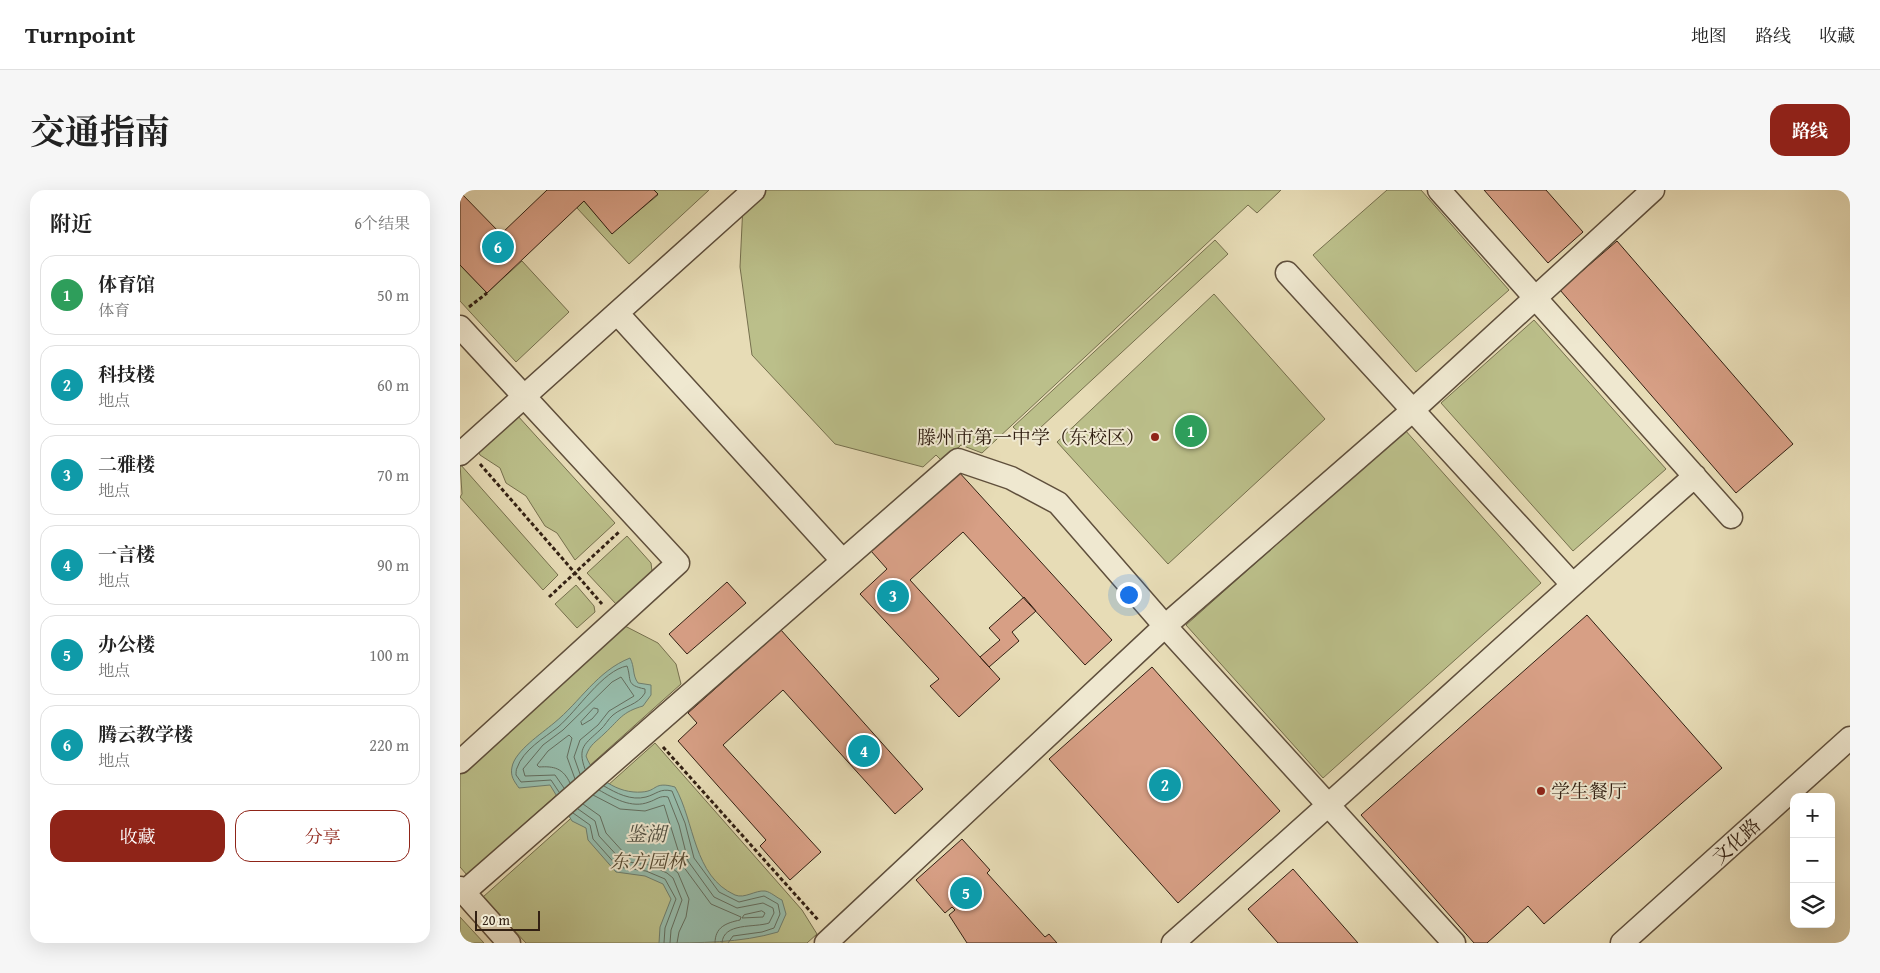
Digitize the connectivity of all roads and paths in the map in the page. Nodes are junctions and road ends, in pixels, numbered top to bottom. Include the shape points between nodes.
1 (754, 190) edge
2 (1439, 190) edge
3 (1653, 190) edge
4 (1287, 273) dead end
5 (487, 294) dead end
6 (1536, 298) junction
7 (616, 313) junction
8 (463, 318) edge
9 (524, 396) junction
10 (1413, 410) junction
11 (463, 451) edge
12 (1695, 476) junction
13 (636, 516) junction
14 (1731, 517) dead end
15 (842, 560) junction
16 (575, 573) junction
17 (1572, 584) junction
18 (549, 597) dead end
19 (616, 620) junction
20 (1165, 626) junction
21 (648, 730) junction
22 (1850, 738) edge
23 (460, 762) edge
24 (1329, 807) junction
25 (462, 890) edge
26 (832, 941) edge
27 (509, 943) edge
28 (1173, 943) edge
29 (1454, 943) edge
30 (1622, 943) edge

1 - 7 street
2 - 6 street
3 - 6 street
4 - 10 street
5 - 8 path
6 - 10 street
6 - 12 street
7 - 9 street
7 - 15 street
8 - 9 street
9 - 11 street
9 - 13 street
10 - 17 street
10 - 20 street
11 - 16 path
12 - 14 street
12 - 17 street
13 - 16 path
13 - 19 street via 678,564
15 - 20 street via 958,460 1011,478 1058,503
15 - 21 street
16 - 18 path
16 - 19 path
17 - 24 street
19 - 23 street
20 - 24 street
20 - 26 street
21 - 25 street
21 - 26 path
22 - 30 street, 文化路
24 - 28 street
24 - 29 street
25 - 27 street

